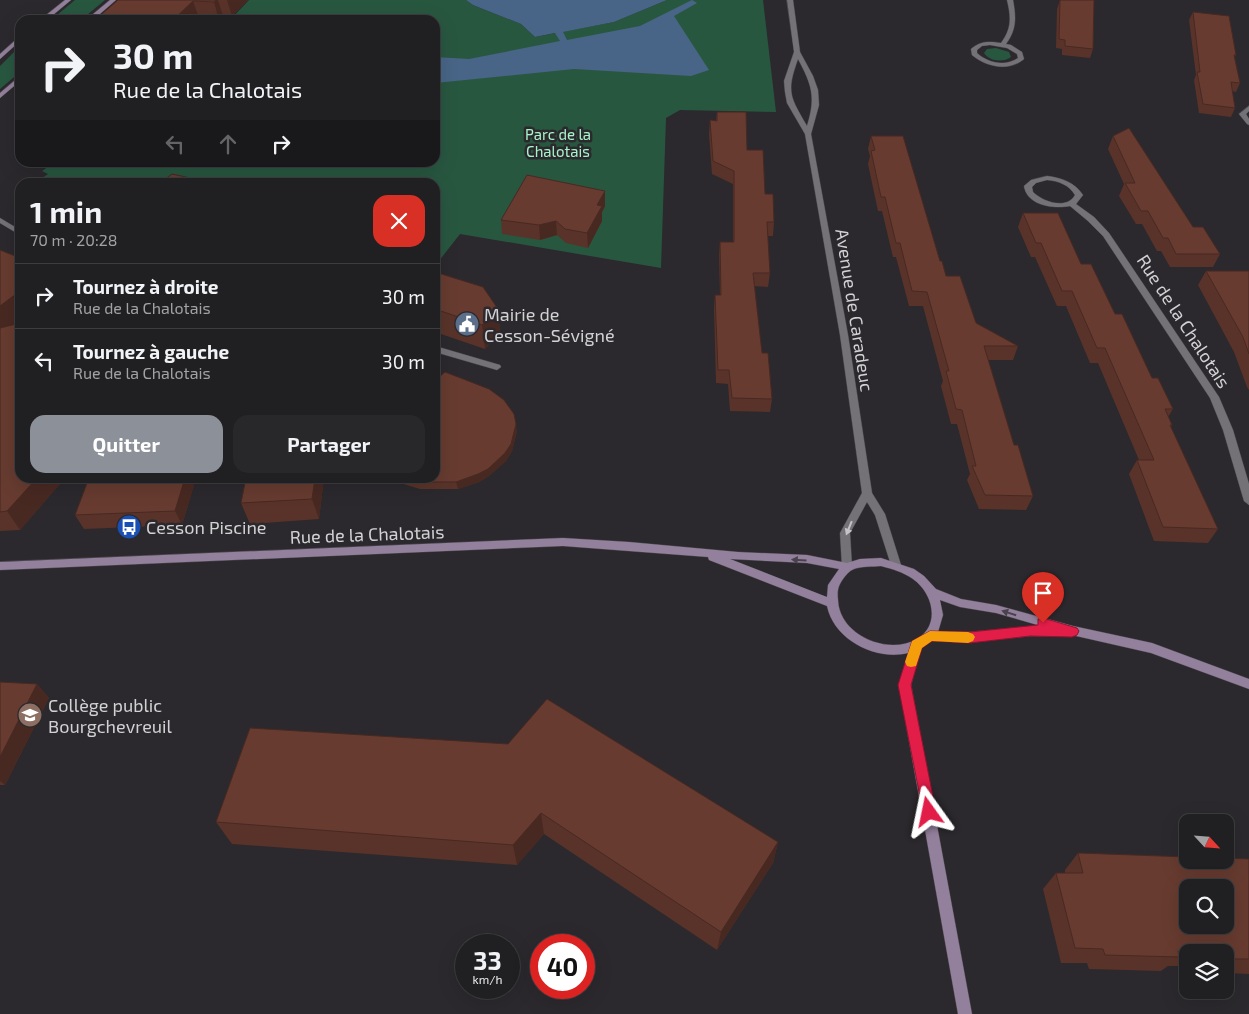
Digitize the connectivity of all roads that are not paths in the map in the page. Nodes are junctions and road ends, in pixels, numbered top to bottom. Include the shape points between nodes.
1 (68, 0) edge
2 (112, 0) edge
3 (790, 0) edge
4 (1010, 0) edge
5 (49, 15) edge
6 (95, 15) edge
7 (15, 43) edge
8 (1003, 44) junction
9 (797, 52) junction
10 (0, 57) edge
11 (15, 82) edge
12 (0, 96) edge
13 (1249, 108) edge
14 (1249, 124) edge
15 (808, 134) junction
16 (1072, 204) junction
17 (0, 220) edge
18 (15, 230) edge
19 (440, 350) edge
20 (497, 367) dead end
21 (867, 493) junction
22 (1249, 501) edge
23 (705, 553) junction
24 (896, 565) junction
25 (0, 566) edge
26 (847, 567) junction
27 (933, 593) junction
28 (831, 603) junction
29 (1072, 631) junction
30 (930, 636) junction
31 (916, 645) junction
32 (1249, 684) edge
33 (965, 1014) edge

1 - 5 main road
2 - 6 main road
3 - 9 street, Avenue de Caradeuc
4 - 8 street via 1013,30
7 - 10 main road
8 - 8 street via 980,45 973,52 980,60 991,64 1019,61 1020,53
9 - 15 street, Avenue de Caradeuc via 811,76 815,93 816,110
9 - 15 street, Avenue de Caradeuc via 787,81 788,92 790,103
11 - 12 main road
13 - 14 street via 1242,114
15 - 21 street, Avenue de Caradeuc via 844,335
16 - 16 street via 1079,195 1074,187 1063,181 1044,179 1028,186 1029,193 1042,202
16 - 22 street, Rue de la Chalotais via 1106,235 1214,397 1228,430
17 - 18 street
19 - 20 street
21 - 24 street, Avenue de Caradeuc via 880,514
21 -> 26 street via 846,533
23 - 25 main road, Rue de la Chalotais via 563,542
26 -> 23 main road, Rue de la Chalotais via 823,561
23 - 28 main road, Rue de la Chalotais
24 - 26 main road via 881,562
24 - 27 main road via 911,572
26 - 28 main road via 833,586
29 -> 27 main road via 996,609 960,603
27 - 30 main road via 939,608 937,623
28 - 31 main road via 840,625 868,645 901,650
29 - 30 main road
29 - 32 main road via 1152,648
30 - 31 main road
31 - 33 main road via 905,685

